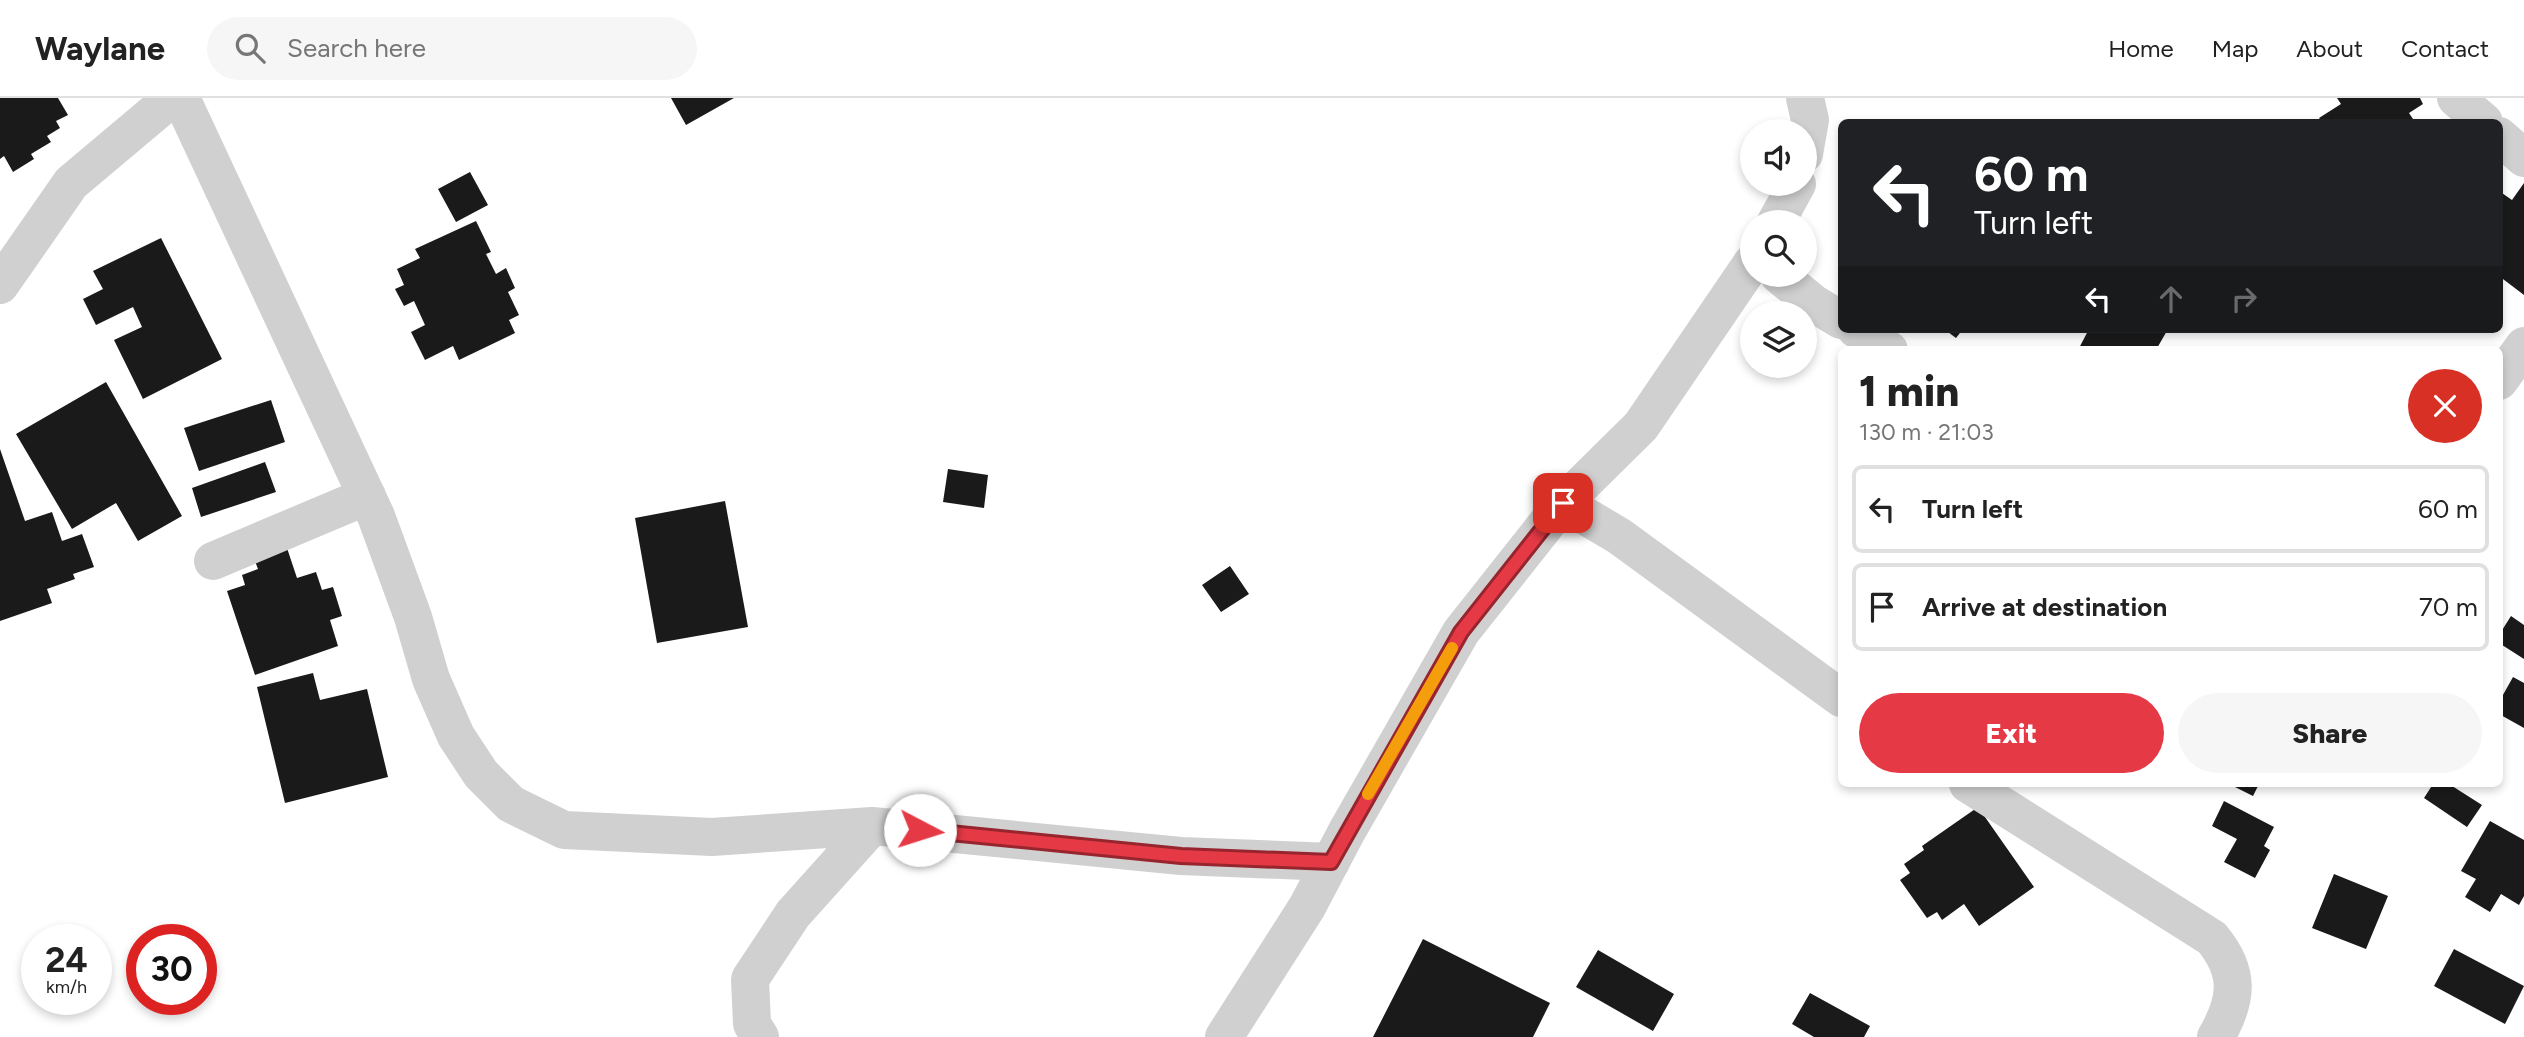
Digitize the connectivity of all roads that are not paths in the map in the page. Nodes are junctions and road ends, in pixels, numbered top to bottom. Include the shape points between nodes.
1 (172, 98) edge
2 (181, 98) edge
3 (1805, 98) edge
4 (2456, 98) edge
5 (1810, 119) edge
6 (2480, 119) edge
7 (2503, 140) edge
8 (2524, 158) edge
9 (1, 279) edge
10 (1740, 281) edge
11 (1794, 287) edge
12 (1838, 318) edge
13 (1862, 333) edge
14 (1883, 346) edge
15 (2524, 346) edge
16 (2503, 376) edge
17 (367, 496) junction
18 (1563, 503) junction
19 (213, 561) dead end
20 (1838, 696) edge
21 (1973, 787) edge
22 (872, 826) junction
23 (1331, 862) junction
24 (760, 1037) edge
25 (1224, 1037) edge
26 (2216, 1037) edge

1 - 9 street via 71,183
2 - 17 street
3 - 5 street
4 - 6 street
7 - 8 street
10 - 18 street via 1641,426
11 - 12 street
13 - 14 street
15 - 16 street
17 - 19 street
17 - 22 street via 431,679 456,736 481,774 511,804 564,830 624,834 712,837
18 - 20 street via 1619,536
18 - 23 street via 1461,632
21 - 26 street via 2212,938 2224,953 2234,987
22 - 23 street via 1181,856
22 - 24 street via 793,914 750,979 752,1024
23 - 25 street

